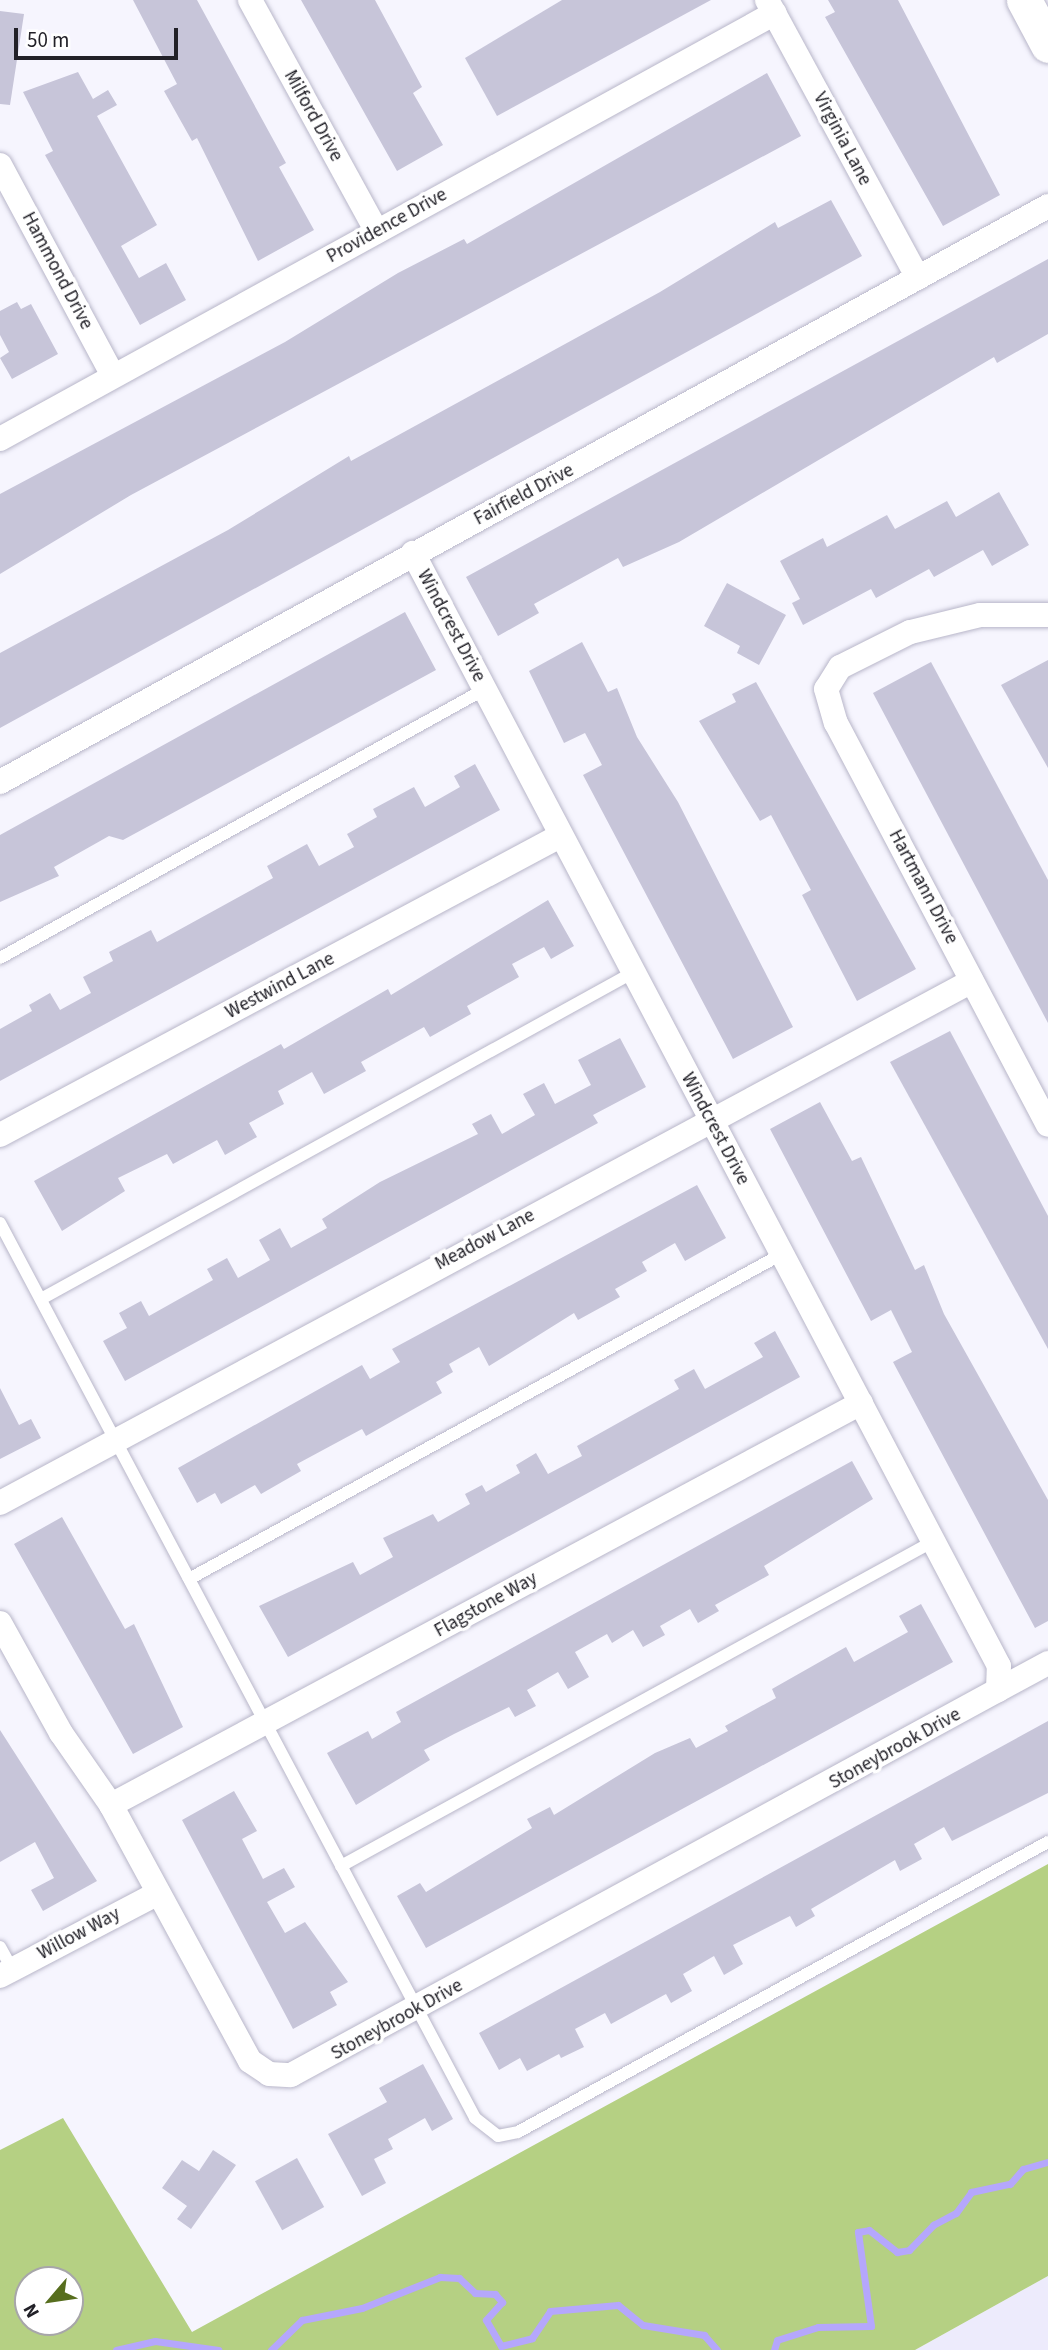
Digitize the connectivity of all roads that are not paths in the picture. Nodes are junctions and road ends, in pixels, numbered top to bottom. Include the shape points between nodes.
1 (250, 0) edge
2 (1024, 0) edge
3 (771, 7) edge
4 (1048, 45) edge
5 (0, 165) edge
6 (1048, 206) edge
7 (377, 232) junction
8 (918, 278) junction
9 (113, 376) junction
10 (0, 439) edge
11 (413, 553) junction
12 (1048, 615) edge
13 (485, 689) junction
14 (0, 782) edge
15 (560, 836) junction
16 (0, 958) edge
17 (632, 972) junction
18 (972, 981) junction
19 (710, 1120) junction
20 (1048, 1125) edge
21 (0, 1135) edge
22 (0, 1223) edge
23 (782, 1254) junction
24 (41, 1299) junction
25 (861, 1403) junction
26 (116, 1440) junction
27 (0, 1503) edge
28 (934, 1541) junction
29 (189, 1579) junction
30 (0, 1623) edge
31 (1048, 1663) edge
32 (991, 1695) junction
33 (267, 1725) junction
34 (111, 1805) junction
35 (1048, 1842) edge
36 (341, 1866) junction
37 (158, 1893) junction
38 (0, 1947) edge
39 (6, 1973) edge
40 (417, 2009) junction

1 - 7 street, Milford Drive
2 - 4 main road
3 - 7 street, Providence Drive
3 - 8 street, Virginia Lane
5 - 9 street, Hammond Drive
6 - 8 street, Fairfield Drive
7 - 9 street, Providence Drive
8 - 11 street, Fairfield Drive
9 - 10 street, Providence Drive
11 - 13 street, Windcrest Drive
11 - 14 street, Fairfield Drive
12 - 18 street, Hartmann Drive via 945,621 857,656 832,675 826,689 830,709
13 - 15 street, Windcrest Drive
13 - 16 lane
15 - 17 street, Windcrest Drive
15 - 21 street, Westwind Lane
17 - 19 street, Windcrest Drive
17 - 24 lane
18 - 19 street, Meadow Lane
18 - 20 street, Hartmann Drive
19 - 23 street, Windcrest Drive
19 - 26 street, Meadow Lane
22 - 24 lane
23 - 25 street, Windcrest Drive
23 - 29 lane
24 - 26 lane
25 - 28 street, Windcrest Drive
25 - 33 street, Flagstone Way
26 - 27 street, Meadow Lane
26 - 29 lane
28 - 32 street, Windcrest Drive via 999,1666
28 - 36 lane
29 - 33 lane
30 - 34 street, Stoneybrook Drive via 61,1733
31 - 32 street, Stoneybrook Drive
32 - 40 street, Stoneybrook Drive
33 - 34 street, Flagstone Way
33 - 36 lane
34 - 37 street, Stoneybrook Drive
35 - 40 lane via 518,2132 498,2136 475,2118
36 - 40 lane
37 - 39 street, Willow Way
37 - 40 street, Stoneybrook Drive via 250,2061 269,2074 301,2071
38 - 39 lane

